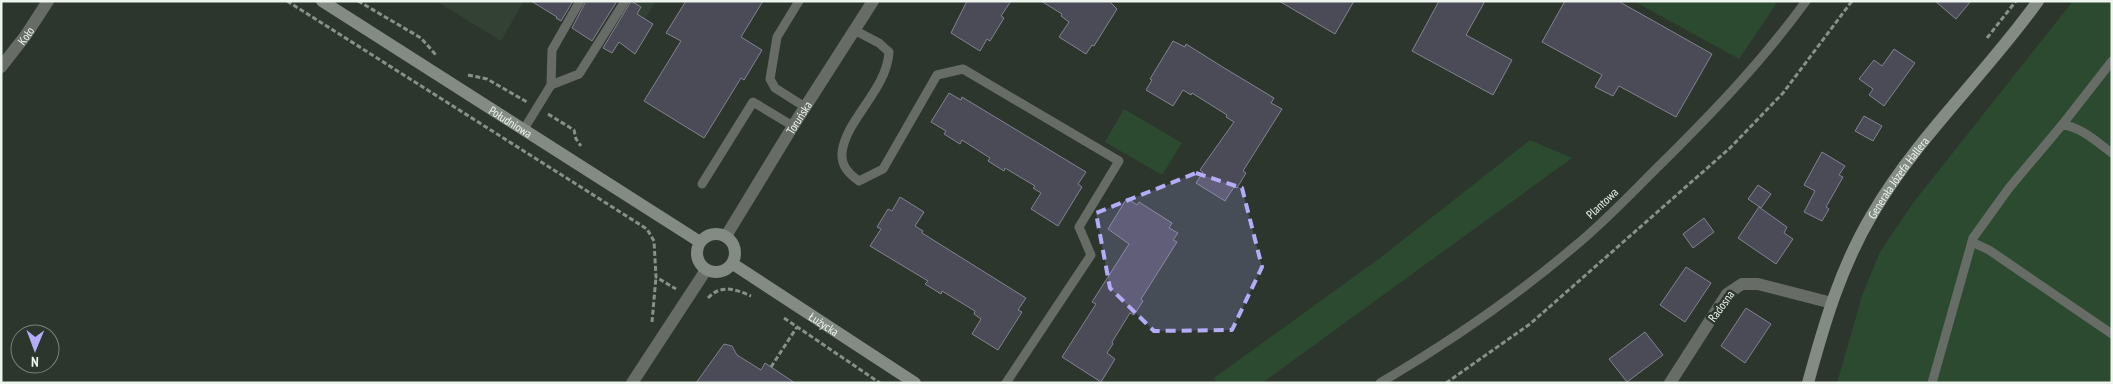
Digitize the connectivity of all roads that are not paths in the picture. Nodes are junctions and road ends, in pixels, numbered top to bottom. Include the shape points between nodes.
1 (48, 1) edge
2 (322, 1) edge
3 (580, 1) edge
4 (625, 1) edge
5 (800, 1) edge
6 (873, 1) edge
7 (1806, 1) edge
8 (2038, 1) edge
9 (854, 30) junction
10 (2112, 61) edge
11 (1, 67) edge
12 (551, 85) junction
13 (805, 107) junction
14 (2062, 125) junction
15 (793, 126) junction
16 (524, 129) junction
17 (2112, 153) edge
18 (702, 184) dead end
19 (726, 236) junction
20 (700, 242) junction
21 (1972, 242) junction
22 (733, 264) junction
23 (706, 270) junction
24 (1832, 303) junction
25 (2112, 334) edge
26 (632, 383) edge
27 (915, 383) edge
28 (1006, 383) edge
29 (1380, 383) edge
30 (1670, 383) edge
31 (1808, 383) edge
32 (1932, 383) edge

1 - 11 street, Koło
2 - 16 street, Południowa
3 - 12 lane via 552,50
4 - 12 lane via 579,74
5 - 13 lane via 777,37 770,79 775,88
6 - 9 street, Toruńska
7 - 29 lane, Plantowa via 1771,49 1690,137 1576,246 1500,306
8 - 24 street, Generała Józefa Hallera via 1893,183 1858,239
9 - 13 street, Toruńska
9 - 28 lane via 879,43 888,52 888,64 878,86 846,139 842,153 849,174 859,181 883,169 937,76 963,69 1119,161 1079,228 1090,255
10 - 14 lane
12 - 16 lane
13 - 15 street, Toruńska
14 - 17 lane via 2083,133
14 - 21 lane via 2009,188
15 - 18 lane via 753,102
15 - 19 street, Toruńska
16 - 20 street, Południowa
19 - 20 street via 717,233
19 - 22 street via 734,244
20 - 23 street via 698,257
21 - 25 lane via 1989,250
21 - 32 lane
22 - 23 street via 726,270
22 - 27 street, Łużycka
23 - 26 street
24 - 30 street, Radosna via 1758,284 1736,286 1727,294
24 - 31 street, Generała Józefa Hallera

